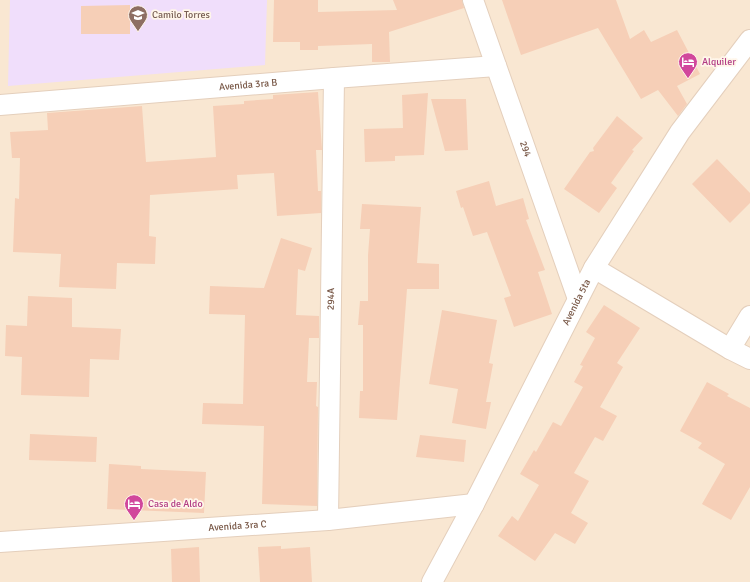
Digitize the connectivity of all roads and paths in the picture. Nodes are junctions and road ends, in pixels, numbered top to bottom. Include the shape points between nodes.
1 (473, 0) edge
2 (750, 40) edge
3 (496, 66) junction
4 (334, 78) junction
5 (0, 104) edge
6 (594, 268) junction
7 (578, 299) junction
8 (750, 316) edge
9 (730, 349) junction
10 (750, 359) edge
11 (474, 504) junction
12 (328, 520) junction
13 (0, 542) edge
14 (432, 582) edge

1 - 3 street, 294
2 - 6 street, Avenida 5ta via 680,132
3 - 4 street, Avenida 3ra B
3 - 7 street, 294
4 - 5 street, Avenida 3ra B
4 - 12 street, 294A
6 - 7 street, Avenida 5ta
6 - 9 street
7 - 11 street, Avenida 5ta
8 - 9 street
9 - 10 street
11 - 12 street, Avenida 3ra C
11 - 14 street, Avenida 5ta
12 - 13 street, Avenida 3ra C

